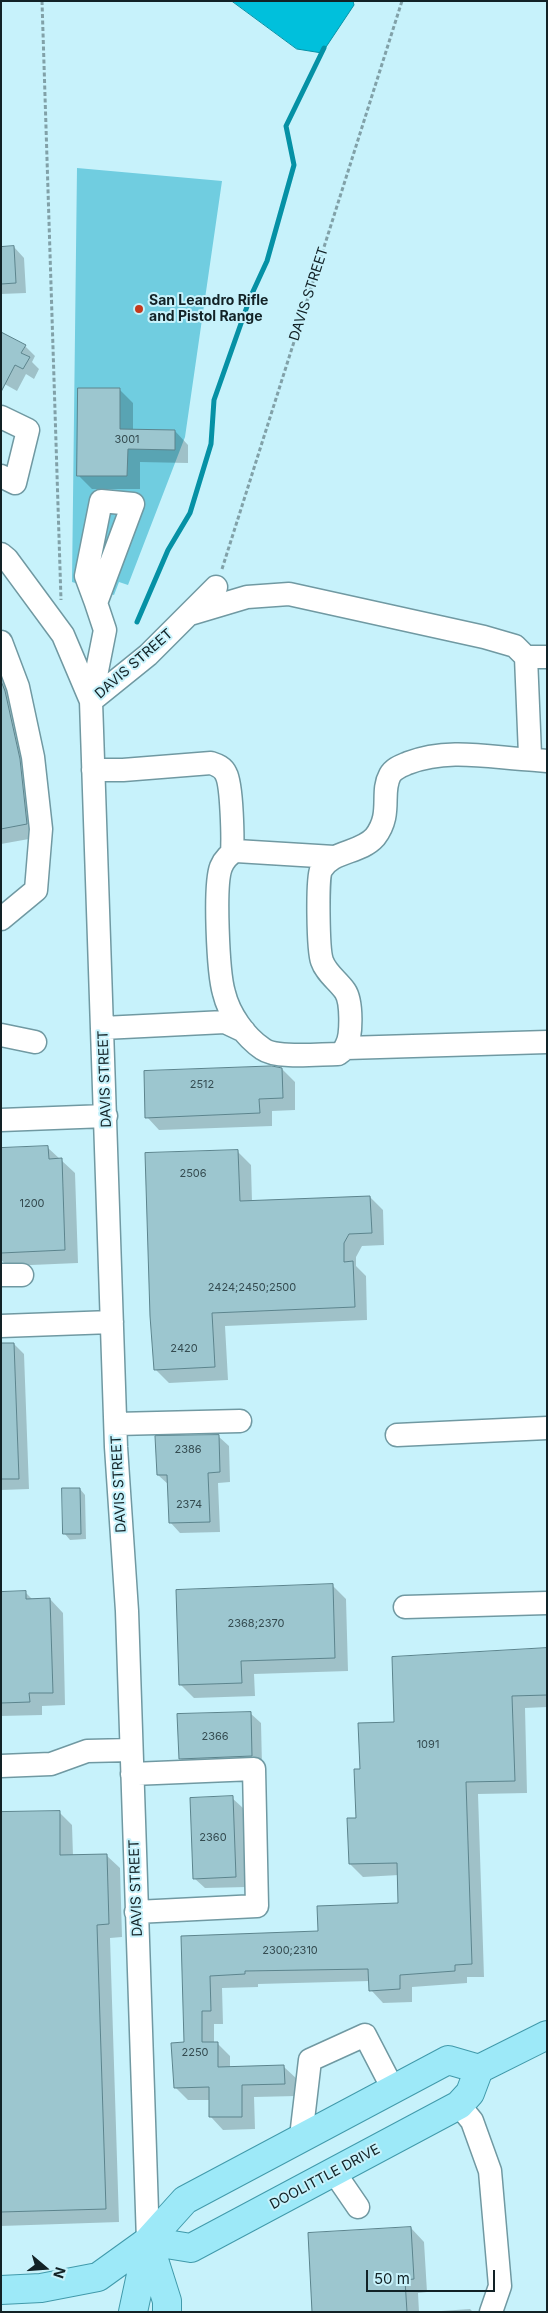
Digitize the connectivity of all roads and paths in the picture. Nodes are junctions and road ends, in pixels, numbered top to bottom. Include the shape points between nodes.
1 (42, 1) edge
2 (402, 1) edge
3 (1, 417) edge
4 (1, 476) edge
5 (1, 554) edge
6 (216, 587) joint
7 (96, 604) dead end
8 (189, 614) junction
9 (63, 635) junction
10 (1, 642) edge
11 (536, 657) edge
12 (91, 701) junction
13 (541, 760) edge
14 (93, 770) junction
15 (232, 853) junction
16 (334, 857) junction
17 (1, 919) edge
18 (103, 1028) junction
19 (244, 1031) junction
20 (1, 1035) edge
21 (35, 1042) dead end
22 (547, 1042) edge
23 (346, 1048) junction
24 (106, 1116) junction
25 (1, 1120) edge
26 (112, 1322) junction
27 (1, 1326) edge
28 (240, 1421) dead end
29 (116, 1424) junction
30 (547, 1428) edge
31 (397, 1435) dead end
32 (547, 1603) edge
33 (405, 1607) dead end
34 (131, 1750) junction
35 (1, 1766) edge
36 (132, 1774) junction
37 (136, 1912) junction
38 (547, 2034) edge
39 (479, 2069) junction
40 (393, 2089) junction
41 (459, 2105) junction
42 (301, 2137) junction
43 (334, 2172) junction
44 (358, 2207) dead end
45 (148, 2241) junction
46 (1, 2290) edge
47 (133, 2312) edge
48 (167, 2312) edge
49 (491, 2312) edge

1 - 9 path
2 - 6 path, DAVIS STREET
3 - 4 street via 28,430 15,484
5 - 9 street
6 - 8 street, DAVIS STREET
7 - 12 street via 105,630
8 - 11 street via 247,597 289,594 484,637 515,646
8 - 12 street, DAVIS STREET via 148,655
9 - 12 street
10 - 17 street via 18,687 33,757 41,829 36,890
11 - 13 street via 530,755
12 - 14 street, DAVIS STREET
13 - 16 street via 447,754 431,756 395,769 387,782 386,816 374,837 357,850
14 - 15 street via 211,763 219,766 228,776
14 - 18 street, DAVIS STREET
15 - 16 street
15 - 19 street via 221,868 217,894 219,938 224,994
16 - 23 street via 319,878 321,950 322,961 348,997 350,1036
18 - 19 street via 225,1022
18 - 24 street, DAVIS STREET
19 - 23 street via 273,1054 338,1054
20 - 21 street
22 - 23 street
24 - 25 street
24 - 26 street, DAVIS STREET
26 - 27 street
26 - 29 street, DAVIS STREET
28 - 29 street
29 - 34 street, DAVIS STREET
30 - 31 street
32 - 33 street
34 - 35 street via 87,1751 51,1764
34 - 36 street, DAVIS STREET
36 - 37 street, DAVIS STREET
36 - 37 street via 254,1769 257,1906
37 - 45 street, DAVIS STREET
38 - 39 main road
39 - 40 main road via 448,2060
39 - 41 main road, DOOLITTLE DRIVE via 470,2093
40 - 42 main road
40 - 42 street via 365,2035 310,2060
41 - 43 main road, DOOLITTLE DRIVE
41 - 49 street via 472,2121 490,2171 500,2286
42 - 45 main road via 185,2200
43 - 44 street
43 - 45 main road, DOOLITTLE DRIVE via 191,2248
45 - 46 main road via 98,2277 41,2288
45 - 47 main road, DAVIS STREET
45 - 48 main road, DAVIS STREET via 167,2301

